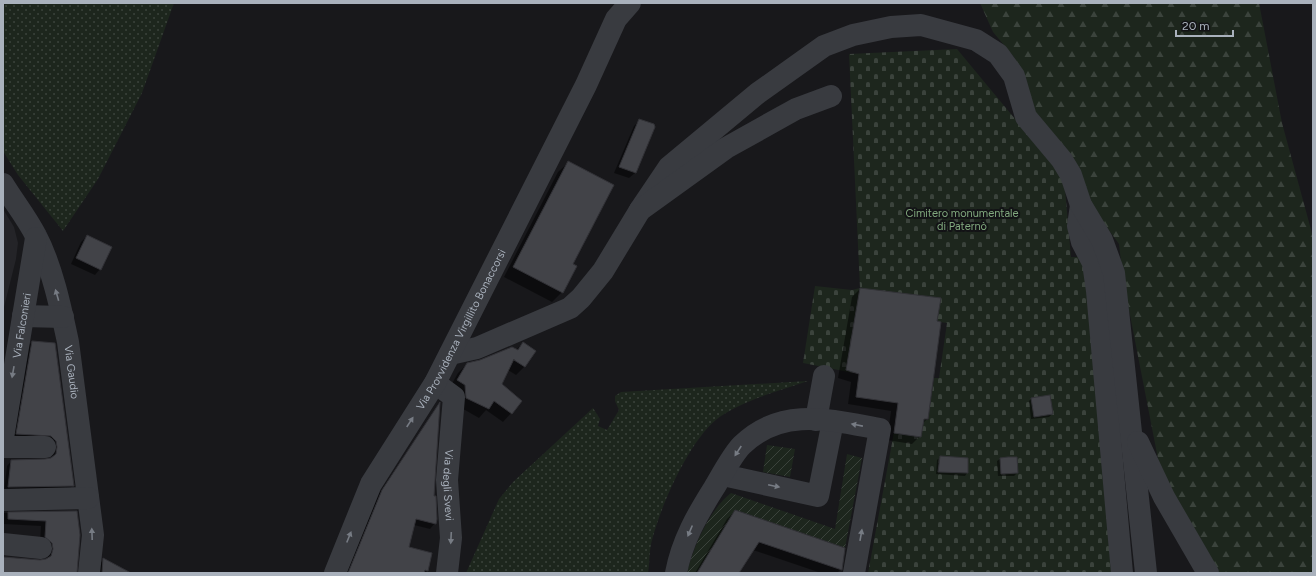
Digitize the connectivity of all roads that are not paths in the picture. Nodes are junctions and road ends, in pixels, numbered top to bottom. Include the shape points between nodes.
1 (630, 3) edge
2 (831, 96) dead end
3 (3, 184) edge
4 (1080, 205) junction
5 (640, 210) junction
6 (36, 237) junction
7 (23, 316) junction
8 (63, 317) junction
9 (450, 354) junction
10 (824, 376) dead end
11 (435, 383) junction
12 (825, 420) junction
13 (1130, 426) junction
14 (3, 438) edge
15 (3, 447) edge
16 (45, 447) dead end
17 (723, 475) junction
18 (88, 498) junction
19 (3, 500) edge
20 (3, 544) edge
21 (41, 548) dead end
22 (444, 572) edge
23 (89, 573) edge
24 (335, 573) edge
25 (676, 573) edge
26 (854, 573) edge
27 (1122, 573) edge
28 (1146, 573) edge
29 (1208, 573) edge

1 - 9 street, Via Provvidenza Virgillito Bonaccorsi via 616,19 586,86
2 - 5 street via 796,109 726,148
3 - 6 street, Via Gaudio
4 - 5 street via 1071,175 1026,116 1014,76 998,54 976,40 921,25 891,27 853,35 824,46 758,93 669,167
4 - 13 street via 1102,240 1114,273
4 - 27 street via 1078,226 1082,242 1093,263 1097,291
5 - 9 street via 603,271 570,308 477,348
6 - 7 street, Via Falconieri
8 -> 6 street, Via Gaudio
7 - 8 street
7 -> 14 street, Via Falconieri
8 - 18 street, Via Gaudio
9 - 11 street, Via Provvidenza Virgillito Bonaccorsi
10 - 12 street
11 -> 22 street, Via degli Svevi via 454,396 447,480 451,538
24 -> 11 street, Via Provvidenza Virgillito Bonaccorsi via 371,484
12 -> 17 street via 799,418 767,427 742,445
17 -> 12 street via 818,496
26 -> 12 street via 880,429
13 - 28 street
13 - 29 street via 1164,497
15 - 16 street
17 -> 25 street via 693,522 680,554
18 - 19 street
23 -> 18 street, Via Gaudio via 93,535
20 - 21 street

